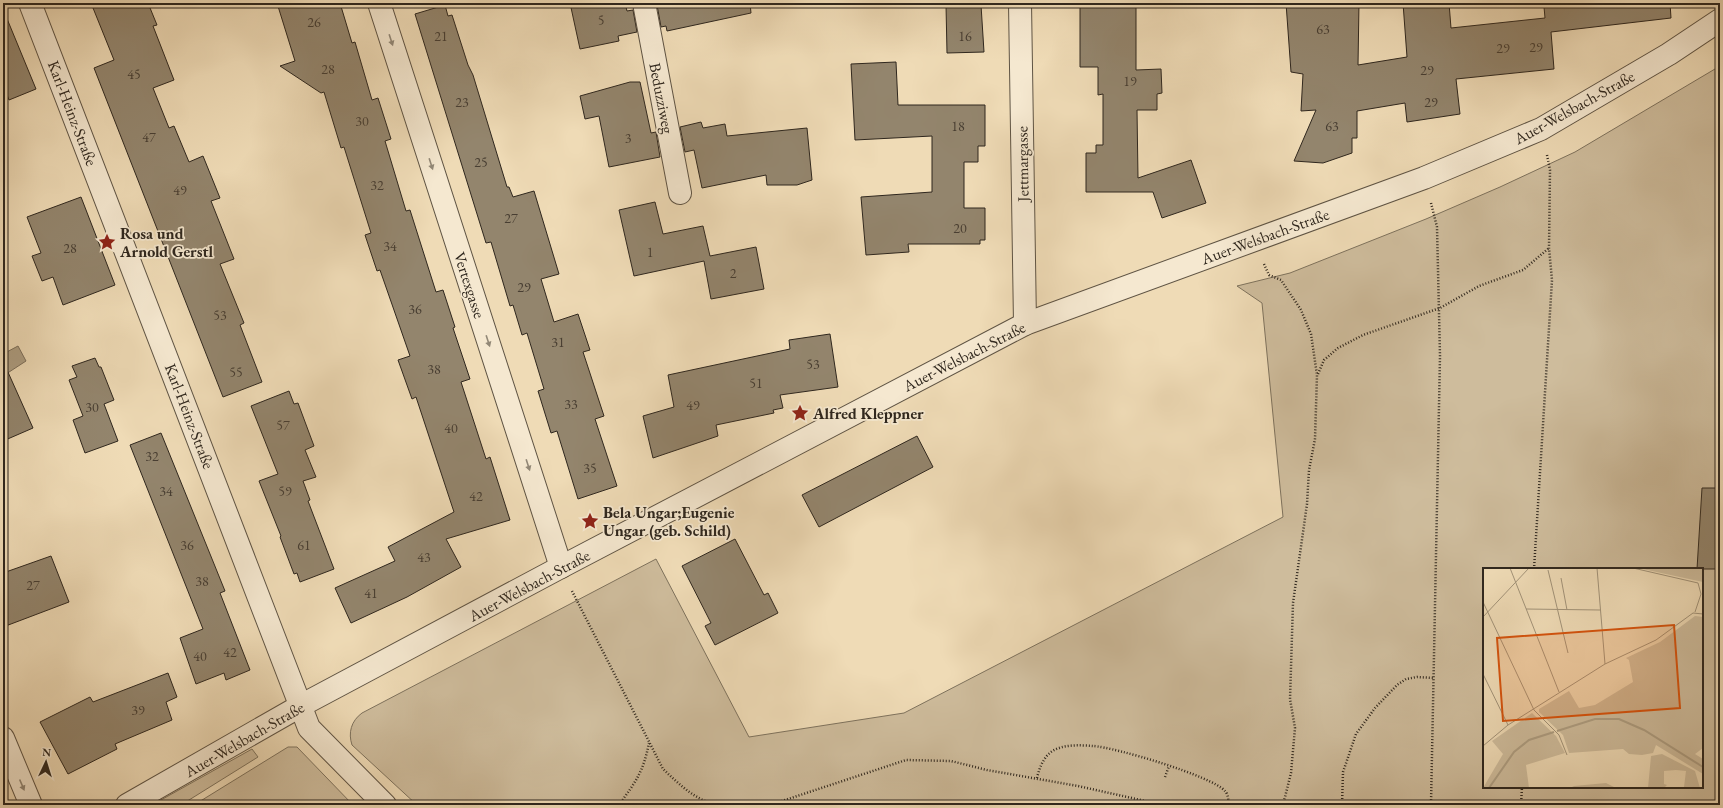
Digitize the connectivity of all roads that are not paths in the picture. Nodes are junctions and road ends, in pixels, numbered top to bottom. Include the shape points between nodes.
1 (30, 3) edge
2 (379, 3) edge
3 (644, 3) edge
4 (1020, 3) edge
5 (1720, 20) edge
6 (680, 194) dead end
7 (1025, 324) junction
8 (561, 567) junction
9 (302, 705) junction
10 (3, 738) edge
11 (31, 805) edge
12 (127, 805) edge
13 (385, 805) edge

1 - 9 street, Karl-Heinz-Straße
2 -> 8 street, Vertexgasse
3 - 6 street, Beduzziweg
4 - 7 street, Jettmargasse
5 - 7 street, Auer-Welsbach-Straße via 1669,54 1541,129 1424,178
7 - 8 street, Auer-Welsbach-Straße
8 - 9 street, Auer-Welsbach-Straße
9 - 12 street, Auer-Welsbach-Straße
9 - 13 street, Karl-Heinz-Straße via 309,728
10 -> 11 street

